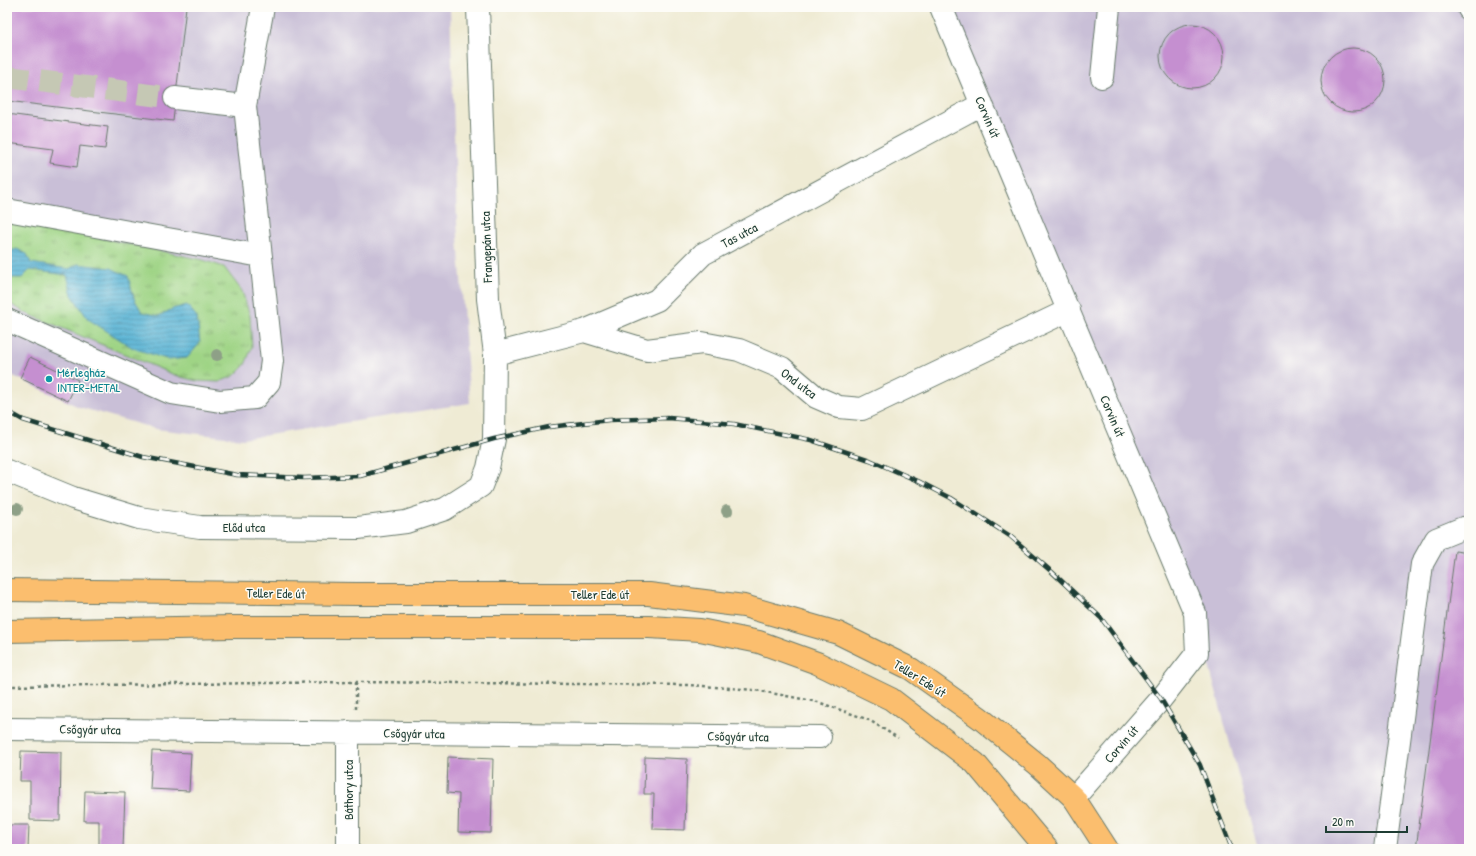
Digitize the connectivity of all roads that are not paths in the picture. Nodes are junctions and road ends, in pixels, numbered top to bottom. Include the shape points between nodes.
1 (263, 7) edge
2 (478, 7) edge
3 (941, 7) edge
4 (1109, 7) edge
5 (1102, 77) dead end
6 (175, 98) tunnel mouth
7 (982, 104) junction
8 (245, 106) junction
9 (7, 210) edge
10 (261, 256) junction
11 (1069, 310) junction
12 (7, 320) edge
13 (584, 331) junction
14 (496, 354) junction
15 (7, 470) edge
16 (481, 486) joint
17 (1469, 529) edge
18 (7, 590) edge
19 (7, 631) edge
20 (7, 728) edge
21 (348, 732) junction
22 (820, 737) dead end
23 (1074, 798) junction
24 (348, 849) edge
25 (1047, 849) edge
26 (1107, 849) edge
27 (1385, 849) edge

1 - 8 street
2 - 14 street, Frangepán utca via 488,299
3 - 7 street, Corvin út
4 - 5 street
6 - 8 street
7 - 11 street, Corvin út
7 - 13 street, Tas utca via 703,254 656,300
8 - 10 street
9 - 10 street
10 - 12 street via 272,361 269,382 255,398 220,401 171,394
11 - 13 street, Ond utca via 862,410 839,407 816,397 782,368 739,350 702,343 647,350
11 - 23 street, Corvin út via 1195,613 1197,653 1161,699
13 - 14 street, Tas utca
14 - 16 street, Frangepán utca via 494,439
15 - 16 street, Előd utca via 73,498 131,516 200,527 358,528 406,522 445,509
17 - 27 street via 1463,528 1436,539 1422,564
18 - 23 main road, Teller Ede út via 649,594 744,606 838,633 911,669 980,718
19 - 25 main road via 232,627 649,627 700,630 759,642 817,663 891,699 975,763
20 - 21 street, Csőgyár utca
21 - 22 street, Csőgyár utca
21 - 24 street, Báthory utca
23 - 26 main road, Teller Ede út

